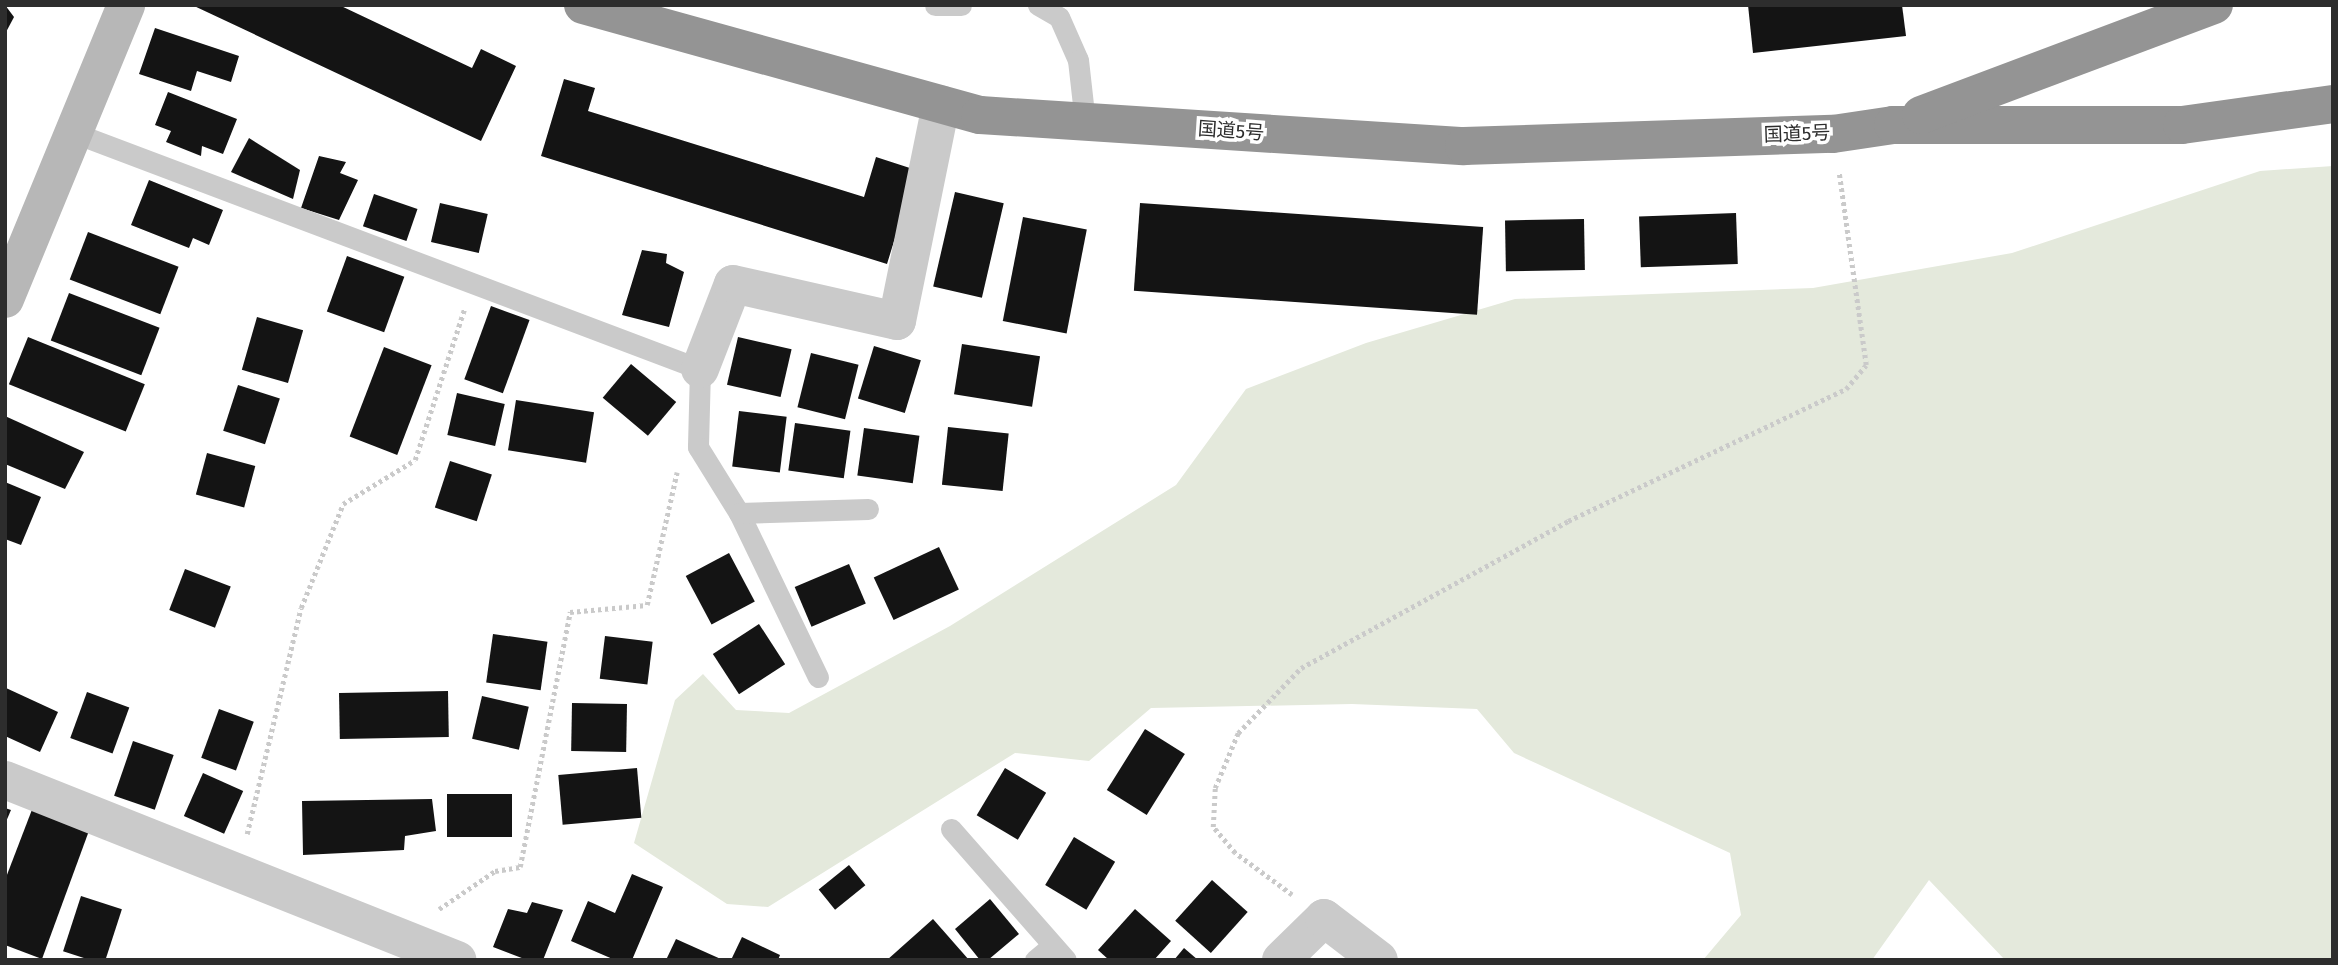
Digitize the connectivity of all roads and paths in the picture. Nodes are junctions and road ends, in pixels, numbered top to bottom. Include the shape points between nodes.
1 (126, 5) edge
2 (583, 5) edge
3 (934, 5) edge
4 (961, 5) edge
5 (1038, 5) edge
6 (2214, 5) edge
7 (941, 104) junction
8 (2333, 104) edge
9 (1085, 122) junction
10 (1893, 125) junction
11 (72, 132) junction
12 (1833, 134) junction
13 (473, 283) junction
14 (5, 299) edge
15 (700, 369) junction
16 (698, 447) junction
17 (868, 509) dead end
18 (739, 513) junction
19 (818, 677) dead end
20 (5, 779) edge
21 (951, 829) dead end
22 (237, 872) junction
23 (1324, 918) junction
24 (398, 937) junction
25 (1060, 952) edge
26 (451, 959) edge
27 (1035, 960) edge
28 (1281, 960) edge
29 (1379, 960) edge

1 - 11 street
2 - 7 highway, 国道5号
3 - 4 lane
5 - 9 lane via 1059,17 1079,61
6 - 10 highway, 国道5号
7 - 9 highway, 国道5号 via 980,115
7 - 15 street via 897,321 733,284
8 - 10 highway, 国道5号 via 2182,125
9 - 12 highway, 国道5号 via 1464,146
10 - 12 highway, 国道5号
11 - 13 lane
11 - 14 street
12 - 23 path via 1866,365 1846,389 1568,521 1301,668 1238,733 1215,788 1213,827 1235,853
13 - 15 lane
13 - 22 path via 415,460 343,504 301,608
15 - 16 lane
16 - 18 lane
16 - 24 path via 680,460 647,605 570,612 520,867 495,871
17 - 18 lane
18 - 19 lane
20 - 22 street
21 - 25 lane
22 - 24 street
23 - 28 street
23 - 29 street
24 - 26 street
25 - 27 lane

